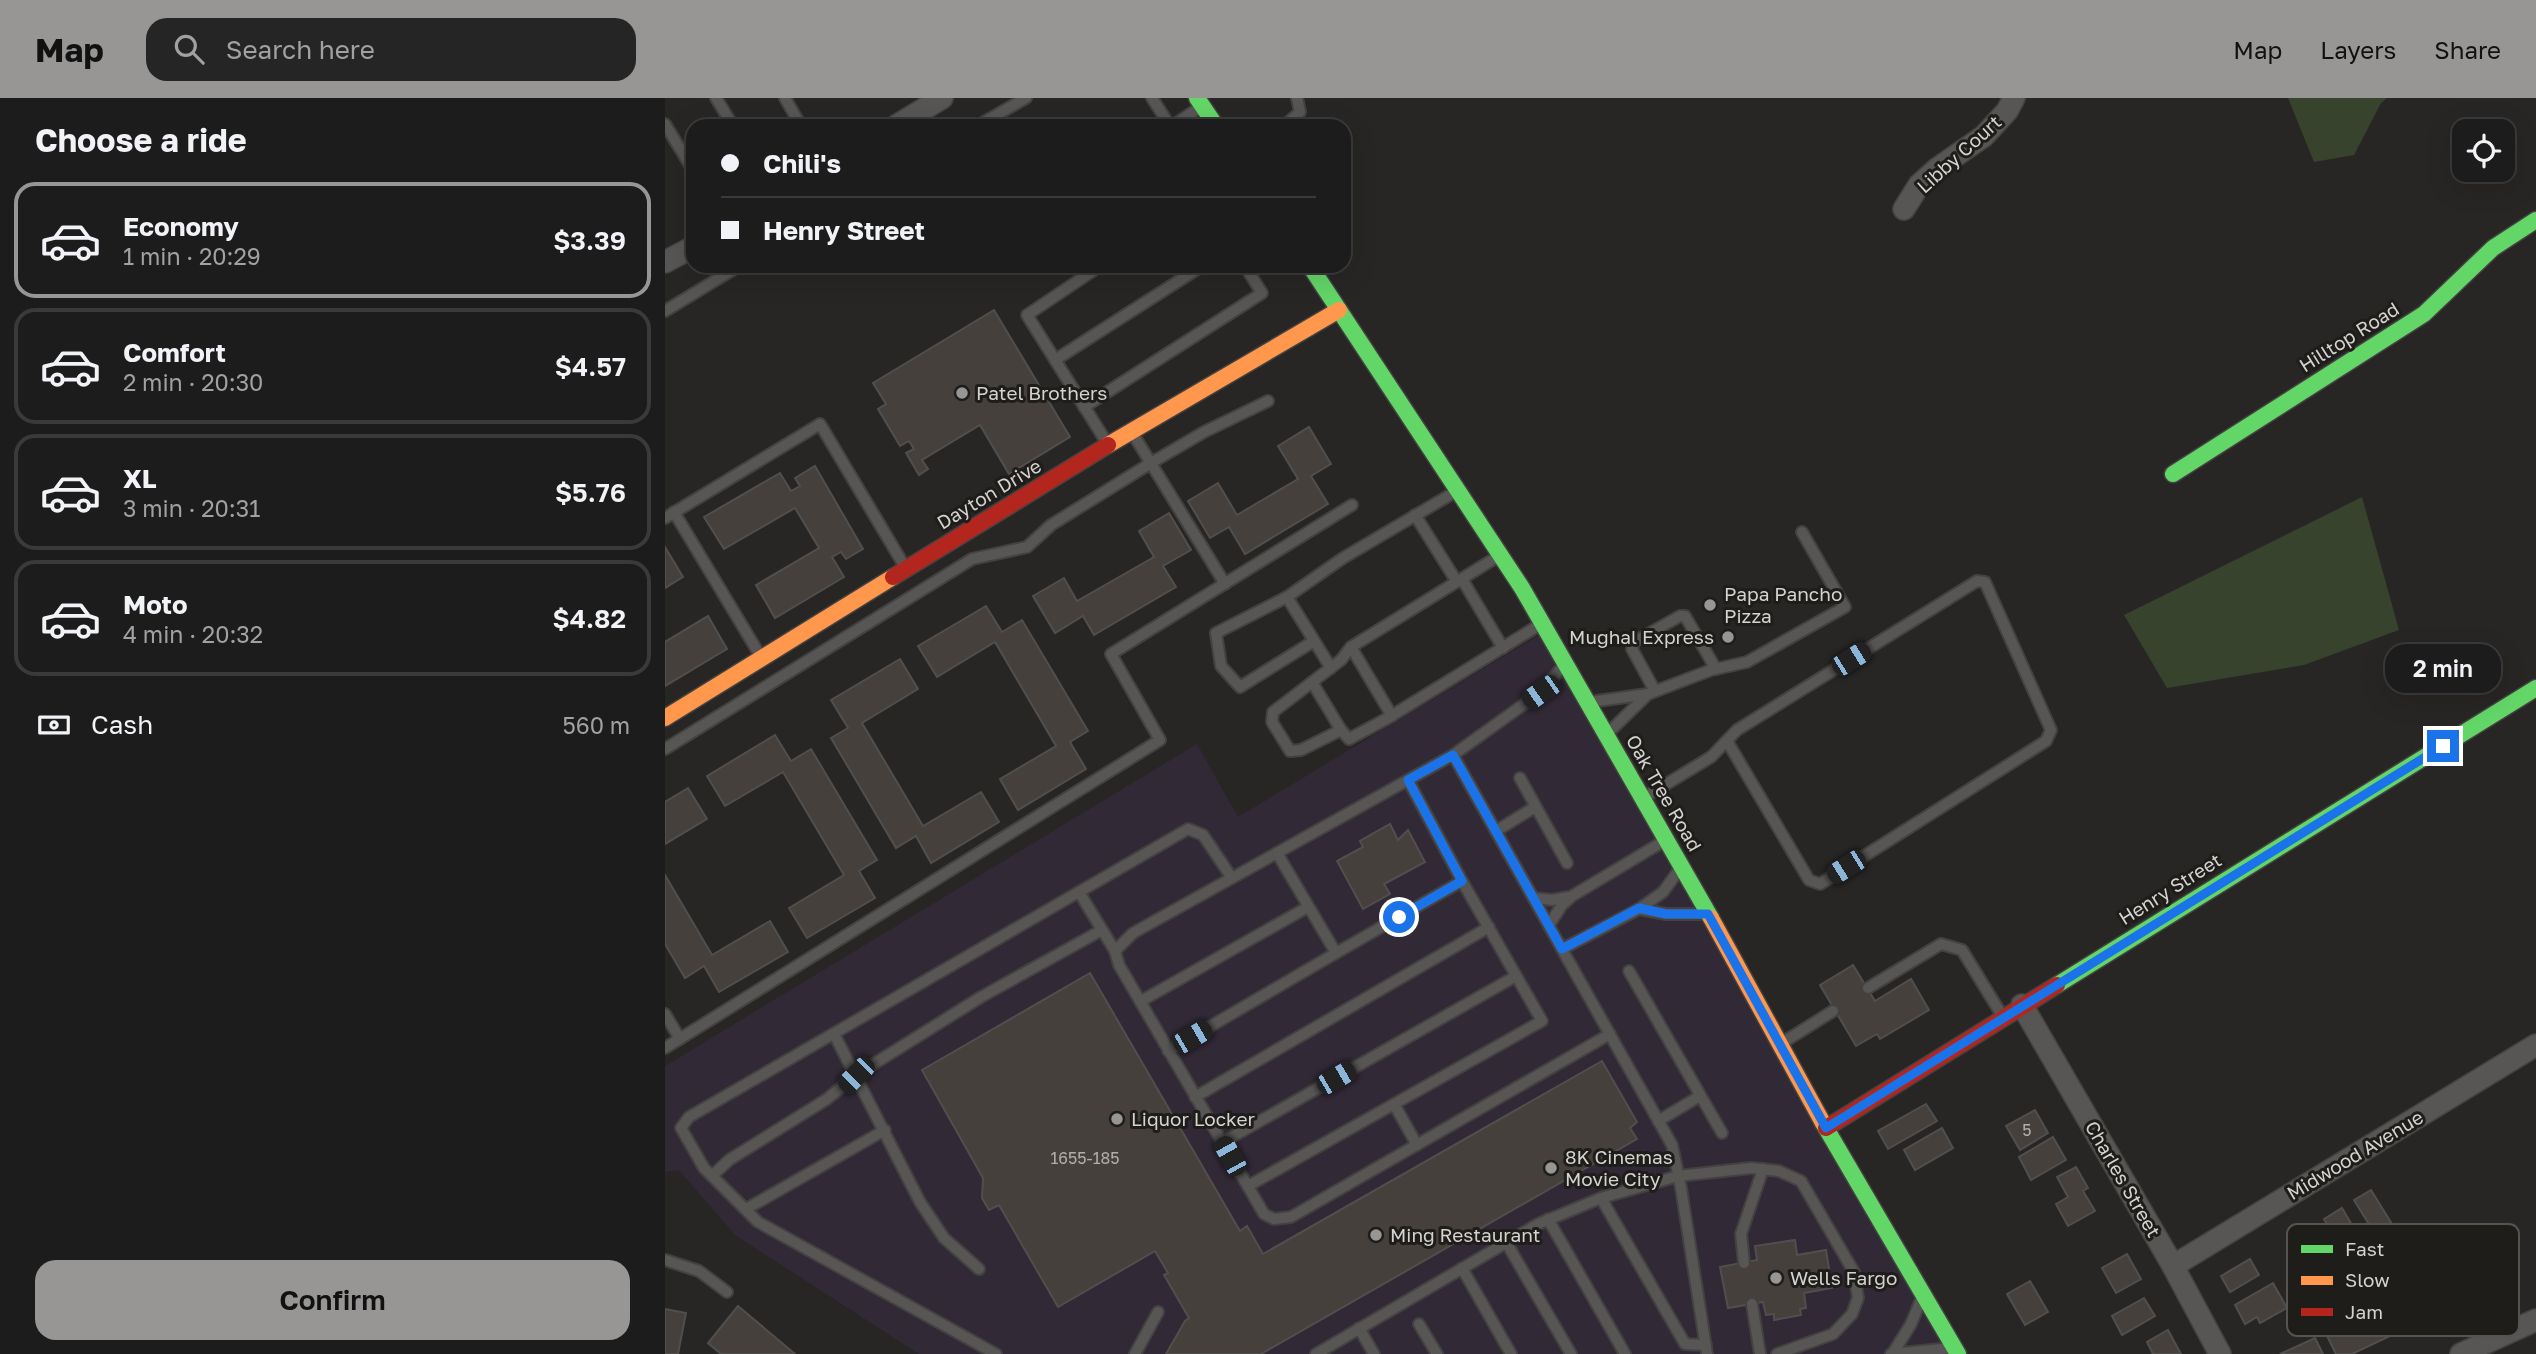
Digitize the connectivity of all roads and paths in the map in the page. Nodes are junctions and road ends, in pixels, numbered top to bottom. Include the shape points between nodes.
1 (716, 98) edge
2 (785, 98) edge
3 (942, 98) edge
4 (1026, 98) edge
5 (1152, 98) edge
6 (1297, 98) edge
7 (2014, 98) edge
8 (1204, 101) edge
9 (729, 119) edge
10 (797, 119) edge
11 (908, 119) edge
12 (989, 119) edge
13 (1166, 119) edge
14 (1180, 119) edge
15 (1213, 119) edge
16 (1292, 119) edge
17 (665, 124) edge
18 (686, 158) edge
19 (1904, 209) dead end
20 (2536, 220) edge
21 (686, 251) edge
22 (665, 262) edge
23 (727, 273) edge
24 (1090, 273) edge
25 (1191, 273) edge
26 (1249, 273) edge
27 (1315, 273) edge
28 (1339, 310) junction
29 (665, 311) edge
30 (1055, 360) junction
31 (1268, 401) dead end
32 (1084, 407) junction
33 (1132, 431) junction
34 (1108, 445) junction
35 (1151, 463) junction
36 (2173, 474) dead end
37 (1458, 491) junction
38 (1352, 505) dead end
39 (669, 515) edge
40 (1415, 516) junction
41 (1802, 532) dead end
42 (1500, 555) junction
43 (906, 568) junction
44 (1459, 580) junction
45 (1225, 584) junction
46 (1287, 597) junction
47 (1542, 624) junction
48 (1314, 641) junction
49 (1351, 647) junction
50 (1503, 648) junction
51 (761, 657) junction
52 (1565, 663) junction
53 (1331, 668) junction
54 (1716, 669) junction
55 (1312, 682) junction
56 (2536, 688) edge
57 (1651, 693) junction
58 (1587, 702) junction
59 (1392, 716) junction
60 (665, 718) edge
61 (1341, 730) junction
62 (1606, 735) junction
63 (1727, 741) junction
64 (665, 749) edge
65 (1453, 755) junction
66 (1520, 778) dead end
67 (1408, 780) junction
68 (1643, 799) junction
69 (1535, 807) junction
70 (1496, 831) junction
71 (1667, 839) junction
72 (1277, 853) junction
73 (1566, 863) dead end
74 (1682, 866) junction
75 (1232, 878) junction
76 (1462, 881) junction
77 (1079, 892) junction
78 (1572, 896) junction
79 (1534, 898) junction
80 (1308, 907) junction
81 (1639, 908) junction
82 (1708, 914) junction
83 (1549, 925) junction
84 (1489, 928) junction
85 (1103, 930) junction
86 (1562, 949) junction
87 (1115, 951) junction
88 (1336, 953) junction
89 (1629, 971) dead end
90 (1516, 976) junction
91 (1868, 988) dead end
92 (1140, 1001) junction
93 (2022, 1005) junction
94 (1833, 1011) dead end
95 (665, 1014) edge
96 (2003, 1017) junction
97 (834, 1034) junction
98 (1610, 1034) junction
99 (680, 1039) junction
100 (1780, 1044) junction
101 (2536, 1045) edge
102 (665, 1048) edge
103 (1168, 1051) junction
104 (856, 1075) junction
105 (1700, 1096) junction
106 (1195, 1097) junction
107 (1394, 1104) junction
108 (1658, 1121) junction
109 (1826, 1128) junction
110 (885, 1130) junction
111 (1722, 1133) dead end
112 (1223, 1142) junction
113 (1417, 1145) junction
114 (1762, 1169) junction
115 (712, 1176) junction
116 (1678, 1176) junction
117 (1248, 1186) junction
118 (1601, 1198) junction
119 (746, 1209) junction
120 (1548, 1219) junction
121 (1506, 1242) junction
122 (665, 1260) edge
123 (1744, 1262) dead end
124 (2173, 1266) junction
125 (1462, 1268) junction
126 (979, 1269) dead end
127 (727, 1292) dead end
128 (1923, 1294) junction
129 (1752, 1304) dead end
130 (1158, 1312) dead end
131 (2536, 1320) edge
132 (1419, 1324) dead end
133 (1359, 1328) junction
134 (2519, 1328) edge
135 (2501, 1336) edge
136 (1706, 1350) edge
137 (1957, 1351) edge
138 (996, 1354) edge
139 (1135, 1354) edge
140 (1315, 1354) edge
141 (1374, 1354) edge
142 (1437, 1354) edge
143 (1511, 1354) edge
144 (1571, 1354) edge
145 (1625, 1354) edge
146 (1760, 1354) edge
147 (1777, 1354) edge
148 (1892, 1354) edge
149 (2220, 1354) edge
150 (2461, 1354) edge

1 - 9 lane
2 - 10 lane
3 - 11 street
4 - 12 lane
5 - 13 lane
6 - 16 lane via 1300,112
7 - 19 street, Libby Court via 1984,136 1919,185
8 - 14 lane
8 - 15 street
17 - 18 lane
20 - 36 street, Hilltop Road via 2493,248 2424,314
21 - 22 street
23 - 29 lane
24 - 30 lane via 1027,315
25 - 30 lane
26 - 32 lane via 1262,293
27 - 28 street, Oak Tree Road
28 - 33 street, Dayton Drive
28 - 37 street, Oak Tree Road
30 - 32 lane
31 - 35 lane
32 - 34 lane
33 - 34 street, Dayton Drive
33 - 35 lane
34 - 43 street, Dayton Drive
35 - 45 lane
35 - 64 lane via 1051,524 1027,547 972,559
37 - 40 lane
37 - 42 street, Oak Tree Road
38 - 45 lane
39 - 43 lane via 820,424
39 - 51 lane
40 - 44 lane
40 - 46 lane
41 - 54 lane via 1845,607 1747,662
42 - 44 lane
42 - 47 street, Oak Tree Road
43 - 51 street, Dayton Drive
44 - 49 lane
44 - 50 lane
45 - 99 lane via 1111,653 1160,740
46 - 48 lane
46 - 48 lane via 1216,633 1221,666 1240,687
47 - 50 lane
47 - 52 street, Oak Tree Road
48 - 53 lane
49 - 53 lane
49 - 59 lane
50 - 59 lane
51 - 60 street, Dayton Drive
52 - 58 street, Oak Tree Road
52 - 65 lane via 1541,692
53 - 55 lane
54 - 57 lane
54 - 57 lane via 1681,615 1634,642 1632,649
55 - 61 lane
55 - 61 lane via 1273,712 1272,722 1290,751
56 - 93 street, Henry Street
57 - 58 lane
57 - 62 lane
58 - 62 street, Oak Tree Road
59 - 61 lane via 1349,739
62 - 68 street, Oak Tree Road
63 - 63 lane via 1737,730 1977,581 1985,582 2051,730 2046,741 1820,884 1809,880
63 - 68 lane via 1711,757
65 - 67 lane
65 - 70 lane
66 - 69 lane
67 - 72 lane
67 - 76 lane
68 - 71 street, Oak Tree Road
69 - 70 lane
69 - 73 lane
70 - 79 lane
71 - 74 street, Oak Tree Road
71 - 78 lane
72 - 75 lane
72 - 80 lane
74 - 81 lane via 1663,892
74 - 82 street, Oak Tree Road
75 - 77 lane via 1203,835 1188,829
75 - 87 lane via 1133,933
76 - 84 lane
76 - 88 lane
77 - 85 lane
77 - 97 lane
78 - 79 lane
78 - 83 lane
79 - 83 lane
80 - 88 lane
80 - 92 lane
81 - 82 lane via 1666,914
81 - 86 lane
82 - 100 street, Oak Tree Road
83 - 86 lane
84 - 90 lane
84 - 106 lane
85 - 87 lane
85 - 104 lane via 981,997
86 - 98 lane
87 - 92 lane
88 - 103 lane
89 - 105 lane
90 - 107 lane via 1542,1021
90 - 112 lane
91 - 96 lane via 1941,944 1962,950
92 - 103 lane
93 - 96 street, Henry Street
93 - 124 street, Charles Street
94 - 100 lane
95 - 99 lane
96 - 109 street, Henry Street
97 - 104 lane
97 - 115 lane via 689,1117 681,1128
98 - 108 lane
98 - 113 lane
99 - 102 lane
100 - 109 street, Oak Tree Road
101 - 124 street, Midwood Avenue
103 - 106 lane
104 - 110 lane
104 - 115 lane
105 - 108 lane
105 - 111 lane
106 - 112 lane
107 - 113 lane
107 - 117 lane
108 - 116 lane via 1672,1145
109 - 128 street, Oak Tree Road
110 - 119 lane
110 - 126 lane via 920,1202 944,1238
112 - 117 lane
113 - 117 lane via 1291,1217 1274,1219 1264,1214
114 - 116 lane
114 - 123 lane via 1741,1234
114 - 147 lane via 1801,1181 1854,1272 1858,1298 1852,1314 1833,1334
115 - 119 lane
116 - 118 lane
116 - 136 lane
118 - 120 lane
118 - 136 lane via 1685,1344
119 - 138 lane via 758,1222
120 - 121 lane
120 - 145 lane
121 - 125 lane
121 - 144 lane
122 - 127 lane via 699,1271
124 - 149 street, Charles Street
125 - 133 lane
125 - 143 lane
128 - 137 street, Oak Tree Road
128 - 148 lane
129 - 146 lane
130 - 139 lane
131 - 134 street
132 - 142 lane
133 - 140 lane
133 - 141 lane
135 - 150 street
137 - 148 lane

